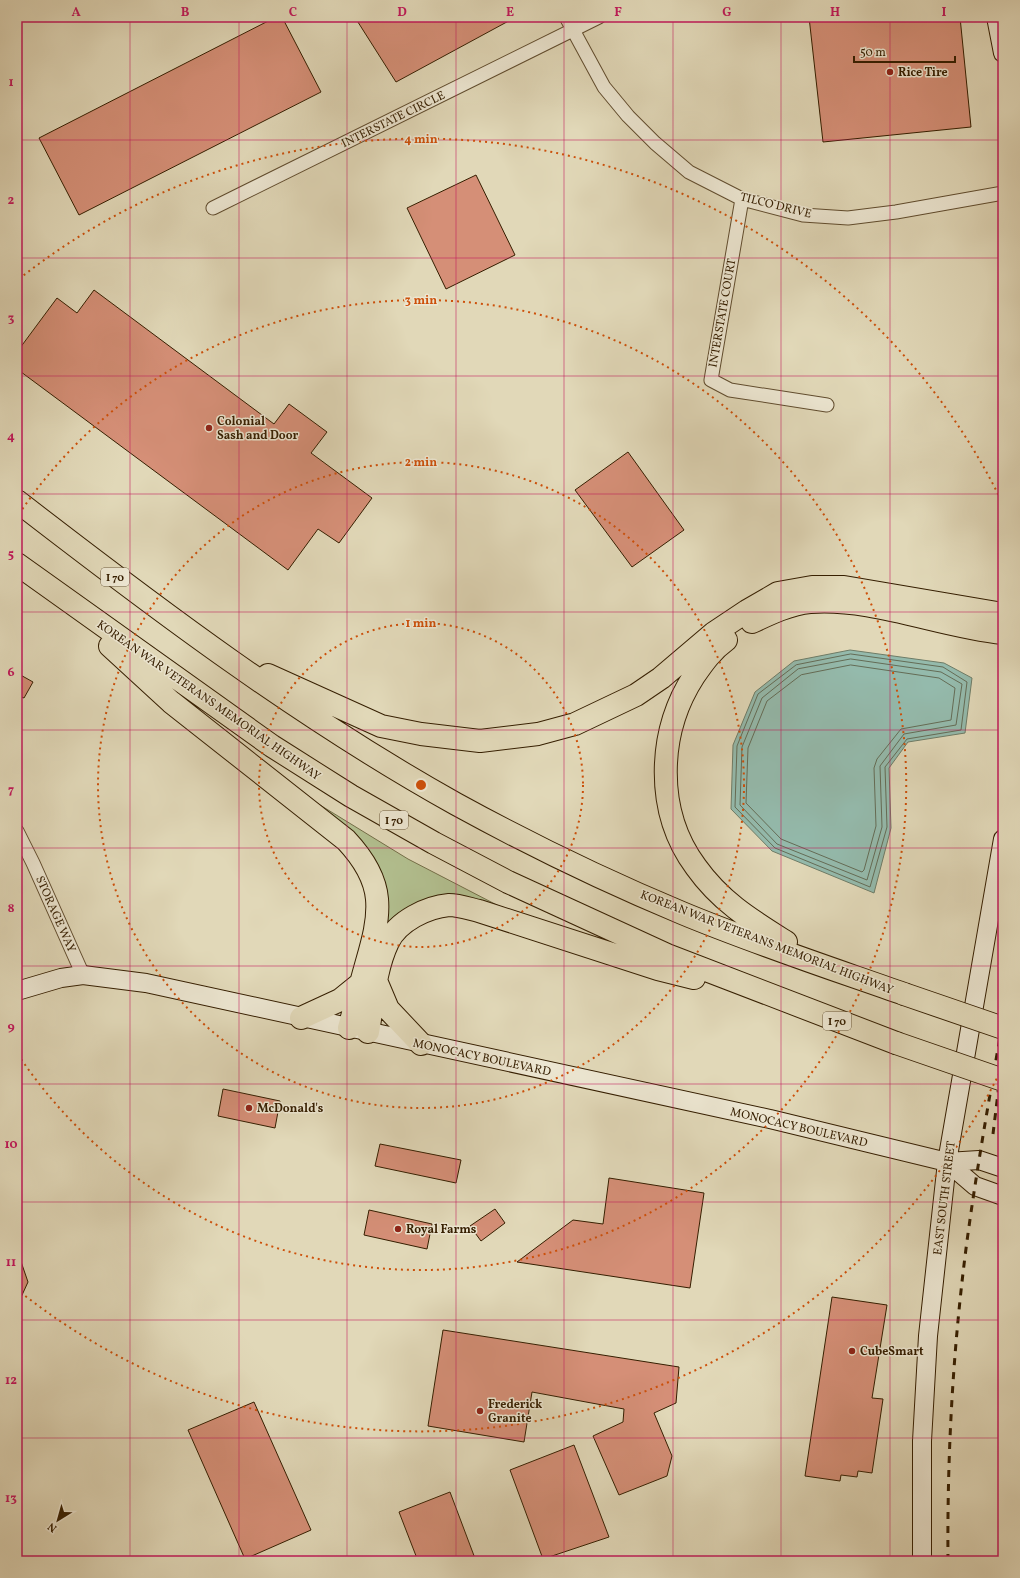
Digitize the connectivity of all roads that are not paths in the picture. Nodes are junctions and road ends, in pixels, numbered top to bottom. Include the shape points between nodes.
1 (566, 17) edge
2 (599, 17) edge
3 (996, 17) edge
4 (573, 31) junction
5 (1003, 53) edge
6 (1003, 193) edge
7 (742, 199) junction
8 (213, 208) dead end
9 (827, 405) dead end
10 (17, 501) edge
11 (17, 564) edge
12 (43, 584) junction
13 (1003, 614) edge
14 (1003, 633) edge
15 (215, 650) junction
16 (17, 831) edge
17 (1003, 839) edge
18 (824, 966) junction
19 (83, 975) junction
20 (369, 983) junction
21 (17, 991) edge
22 (777, 998) junction
23 (301, 1018) junction
24 (1003, 1028) edge
25 (359, 1030) junction
26 (421, 1044) junction
27 (1003, 1080) edge
28 (947, 1162) junction
29 (1003, 1168) edge
30 (1003, 1196) edge
31 (922, 1561) edge

1 - 4 street, TILCO DRIVE
2 - 4 street
3 - 5 main road
4 - 7 street, TILCO DRIVE via 604,87 655,143 689,172
4 - 8 street, INTERSTATE CIRCLE
6 - 7 street, TILCO DRIVE via 848,218 803,215
7 - 9 street, INTERSTATE COURT via 711,380 730,390
10 - 15 highway, KOREAN WAR VETERANS MEMORIAL HIGHWAY / I 70
11 - 12 highway, KOREAN WAR VETERANS MEMORIAL HIGHWAY / I 70
12 - 20 highway via 171,702 324,822 358,853 366,866 377,898
12 - 22 highway, KOREAN WAR VETERANS MEMORIAL HIGHWAY / I 70 via 272,746 351,796 427,839 508,882 596,924
13 - 15 highway via 844,587 812,587 778,594 714,633 661,678 636,695 575,724 538,734 480,741 381,726
14 - 18 highway via 864,606 809,602 769,614 735,633 705,660 690,683 671,724 665,763 669,805 676,832 695,866 724,901
15 - 18 highway, KOREAN WAR VETERANS MEMORIAL HIGHWAY / I 70 via 374,757 456,804 610,882 684,914
16 - 19 street, STORAGE WAY
17 - 28 main road, EAST SOUTH STREET
18 - 24 highway, KOREAN WAR VETERANS MEMORIAL HIGHWAY / I 70, bridge
19 - 21 main road, MONOCACY BOULEVARD via 62,978
19 - 23 main road, MONOCACY BOULEVARD via 146,984
20 - 22 highway via 389,940 402,925 432,908 450,905 479,911 658,969
20 - 23 highway
20 - 25 highway
20 - 26 highway via 388,1009
22 - 27 highway, KOREAN WAR VETERANS MEMORIAL HIGHWAY / I 70, bridge
23 - 25 main road, MONOCACY BOULEVARD
25 - 26 main road, MONOCACY BOULEVARD
26 - 28 main road, MONOCACY BOULEVARD via 770,1120
28 - 29 main road, MONOCACY BOULEVARD via 979,1160
28 - 30 main road, MONOCACY BOULEVARD via 975,1186
28 - 31 main road, EAST SOUTH STREET via 928,1336 922,1441

